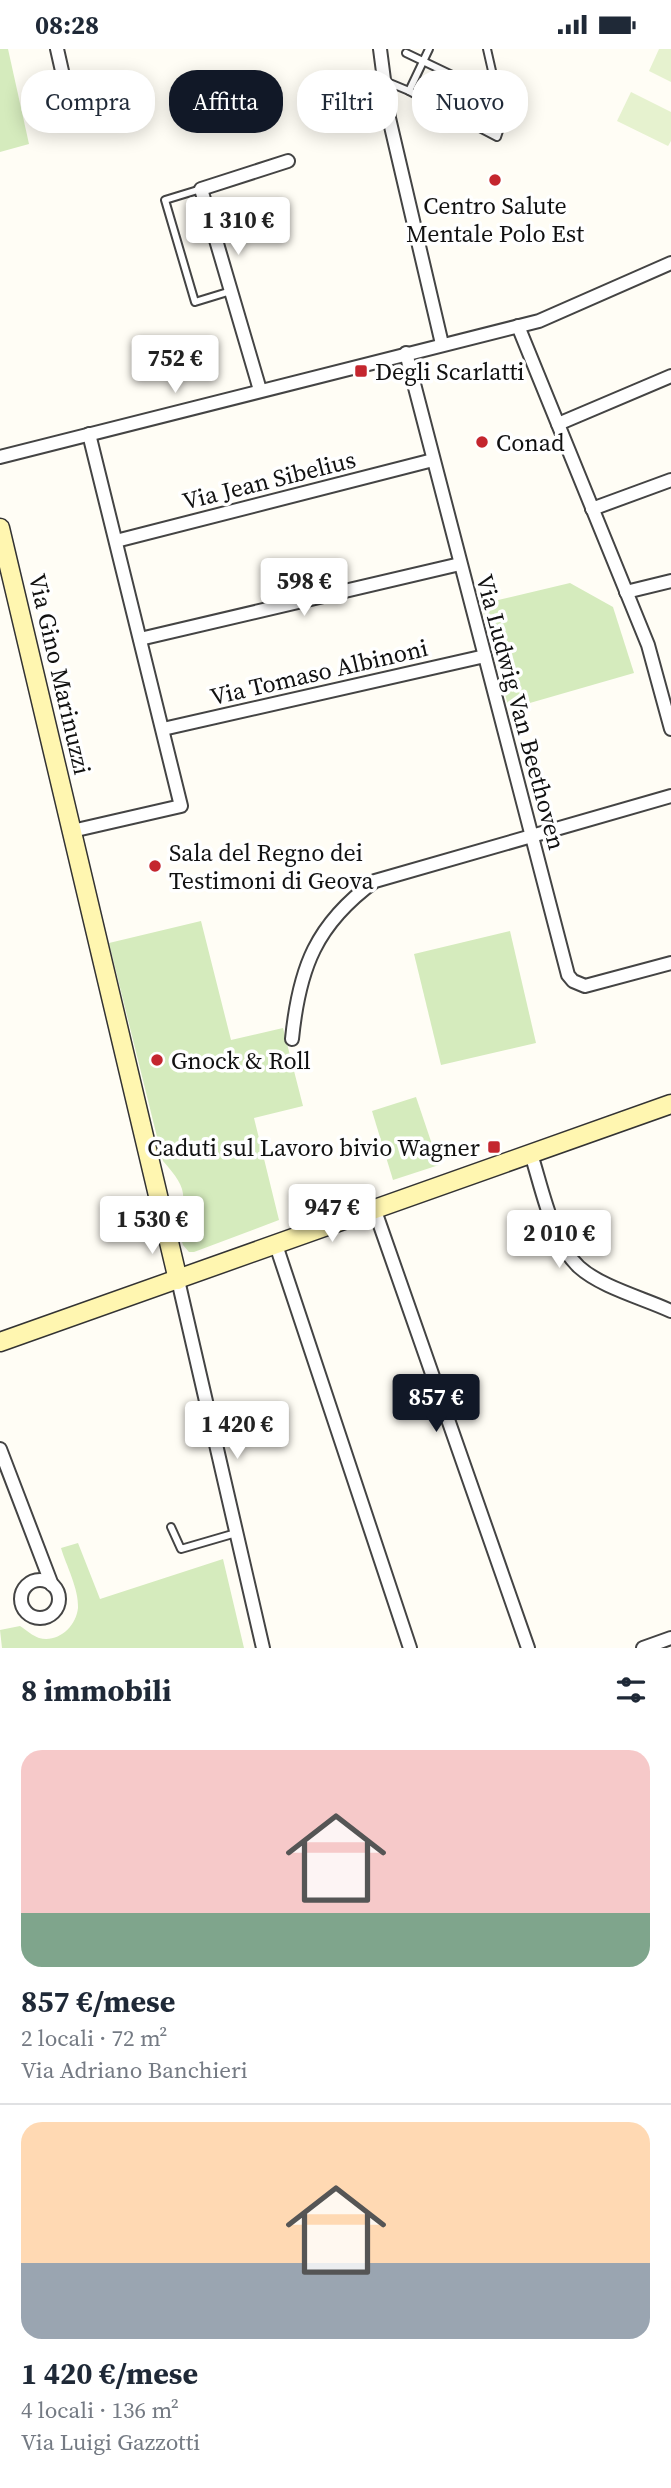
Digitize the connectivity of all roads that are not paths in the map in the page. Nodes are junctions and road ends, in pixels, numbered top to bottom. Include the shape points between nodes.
1 (57, 49) edge
2 (380, 49) edge
3 (429, 49) edge
4 (487, 49) edge
5 (406, 53) dead end
6 (423, 61) junction
7 (62, 70) edge
8 (383, 70) edge
9 (442, 70) edge
10 (398, 86) edge
11 (409, 91) junction
12 (393, 133) edge
13 (288, 161) dead end
14 (201, 189) junction
15 (671, 263) edge
16 (231, 291) junction
17 (518, 326) junction
18 (442, 344) junction
19 (406, 353) junction
20 (671, 376) edge
21 (260, 390) junction
22 (558, 424) junction
23 (89, 434) junction
24 (0, 457) edge
25 (433, 460) junction
26 (671, 481) edge
27 (592, 509) junction
28 (0, 529) edge
29 (116, 541) junction
30 (460, 564) junction
31 (671, 581) edge
32 (626, 592) junction
33 (140, 639) junction
34 (485, 656) junction
35 (667, 696) edge
36 (163, 729) junction
37 (671, 730) edge
38 (671, 796) edge
39 (72, 831) junction
40 (532, 835) junction
41 (671, 963) edge
42 (292, 1039) dead end
43 (671, 1104) edge
44 (531, 1154) junction
45 (374, 1208) junction
46 (276, 1245) junction
47 (178, 1280) junction
48 (671, 1299) edge
49 (657, 1304) junction
50 (671, 1311) edge
51 (0, 1342) edge
52 (0, 1449) edge
53 (171, 1527) dead end
54 (236, 1533) junction
55 (52, 1585) dead end
56 (671, 1638) edge
57 (263, 1648) edge
58 (410, 1648) edge
59 (528, 1648) edge
60 (643, 1648) edge

1 - 7 street
2 - 8 street
3 - 6 lane
4 - 11 lane via 503,118 497,137
5 - 6 lane
6 - 9 lane
6 - 11 lane
10 - 11 lane
12 - 18 street
13 - 14 street
14 - 16 street
14 - 16 lane via 165,201 195,302
15 - 17 street
16 - 21 street
17 - 18 street
17 - 22 street
18 - 19 street
19 - 21 street
19 - 25 street, Via Ludwig Van Beethoven
20 - 22 street
21 - 23 street
22 - 27 street
23 - 24 street
23 - 29 street
25 - 29 street, Via Jean Sibelius
25 - 30 street, Via Ludwig Van Beethoven
26 - 27 street
27 - 32 street
28 - 39 street, Via Gino Marinuzzi
29 - 33 street
30 - 33 street
30 - 34 street, Via Ludwig Van Beethoven
31 - 32 street
32 - 35 street
33 - 36 street
34 - 36 street, Via Tomaso Albinoni
34 - 40 street, Via Ludwig Van Beethoven
35 - 37 street
36 - 39 street via 181,806
38 - 40 street
39 - 47 street, Via Gino Marinuzzi
40 - 41 street, Via Ludwig Van Beethoven via 573,981 585,986
40 - 42 street via 390,875 350,899 331,920 302,977
43 - 44 street
44 - 45 street
44 - 49 street via 568,1255 597,1279
45 - 46 street
45 - 59 street
46 - 47 street
46 - 58 street
47 - 51 street
47 - 54 street
48 - 49 lane
49 - 50 street
52 - 55 street
53 - 54 lane via 181,1549
54 - 57 street
56 - 60 street

